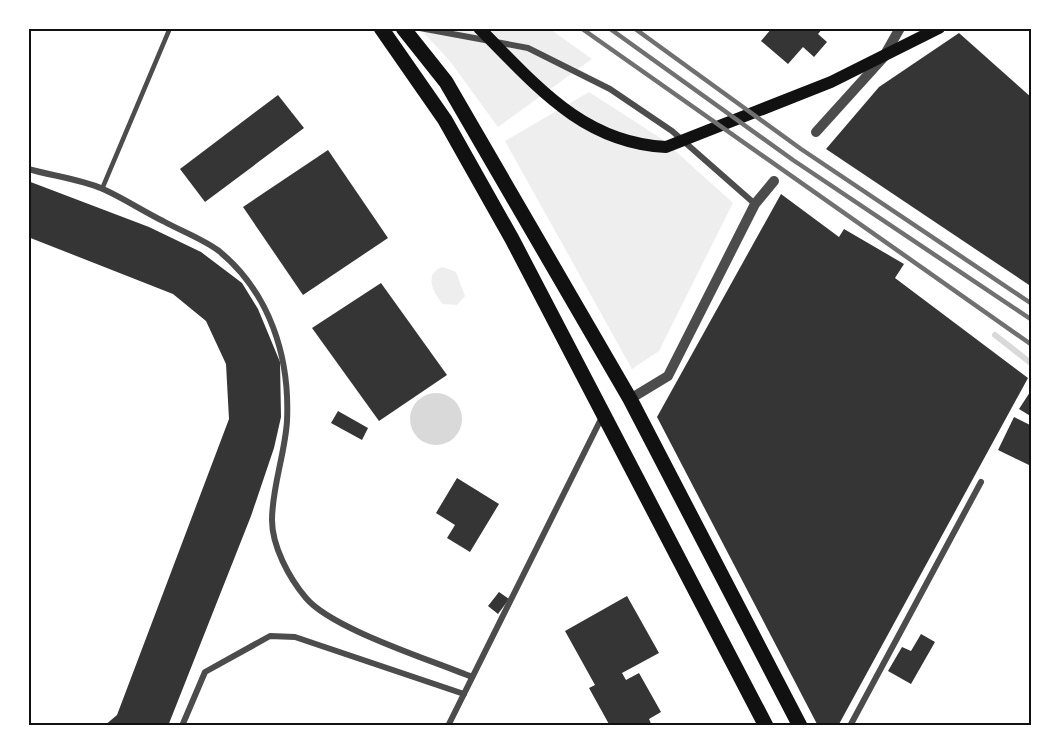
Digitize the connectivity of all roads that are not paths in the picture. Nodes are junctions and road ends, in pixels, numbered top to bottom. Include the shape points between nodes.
1 (170, 28) edge
2 (381, 28) edge
3 (403, 28) edge
4 (420, 28) edge
5 (479, 28) edge
6 (900, 28) edge
7 (939, 28) edge
8 (816, 132) dead end
9 (28, 169) edge
10 (774, 181) dead end
11 (102, 189) junction
12 (755, 204) junction
13 (630, 399) junction
14 (605, 413) junction
15 (981, 482) dead end
16 (472, 677) junction
17 (464, 694) junction
18 (182, 726) edge
19 (448, 726) edge
20 (766, 726) edge
21 (800, 726) edge
22 (850, 726) edge

1 - 11 lane
2 - 14 main road via 445,120
3 - 13 main road via 446,82
4 - 12 street via 528,48 610,89 672,131
5 - 7 main road via 556,104 590,128 643,146 666,147 831,82
6 - 8 street via 883,58
9 - 11 street
10 - 12 street
11 - 16 street via 218,250 254,291 274,327 282,351 287,401 272,521 288,571 306,598 329,618
12 - 13 street via 668,376
13 - 21 main road
14 - 16 street
14 - 20 main road
15 - 22 street
16 - 17 street
17 - 18 street via 296,637 270,636 205,672
17 - 19 street

